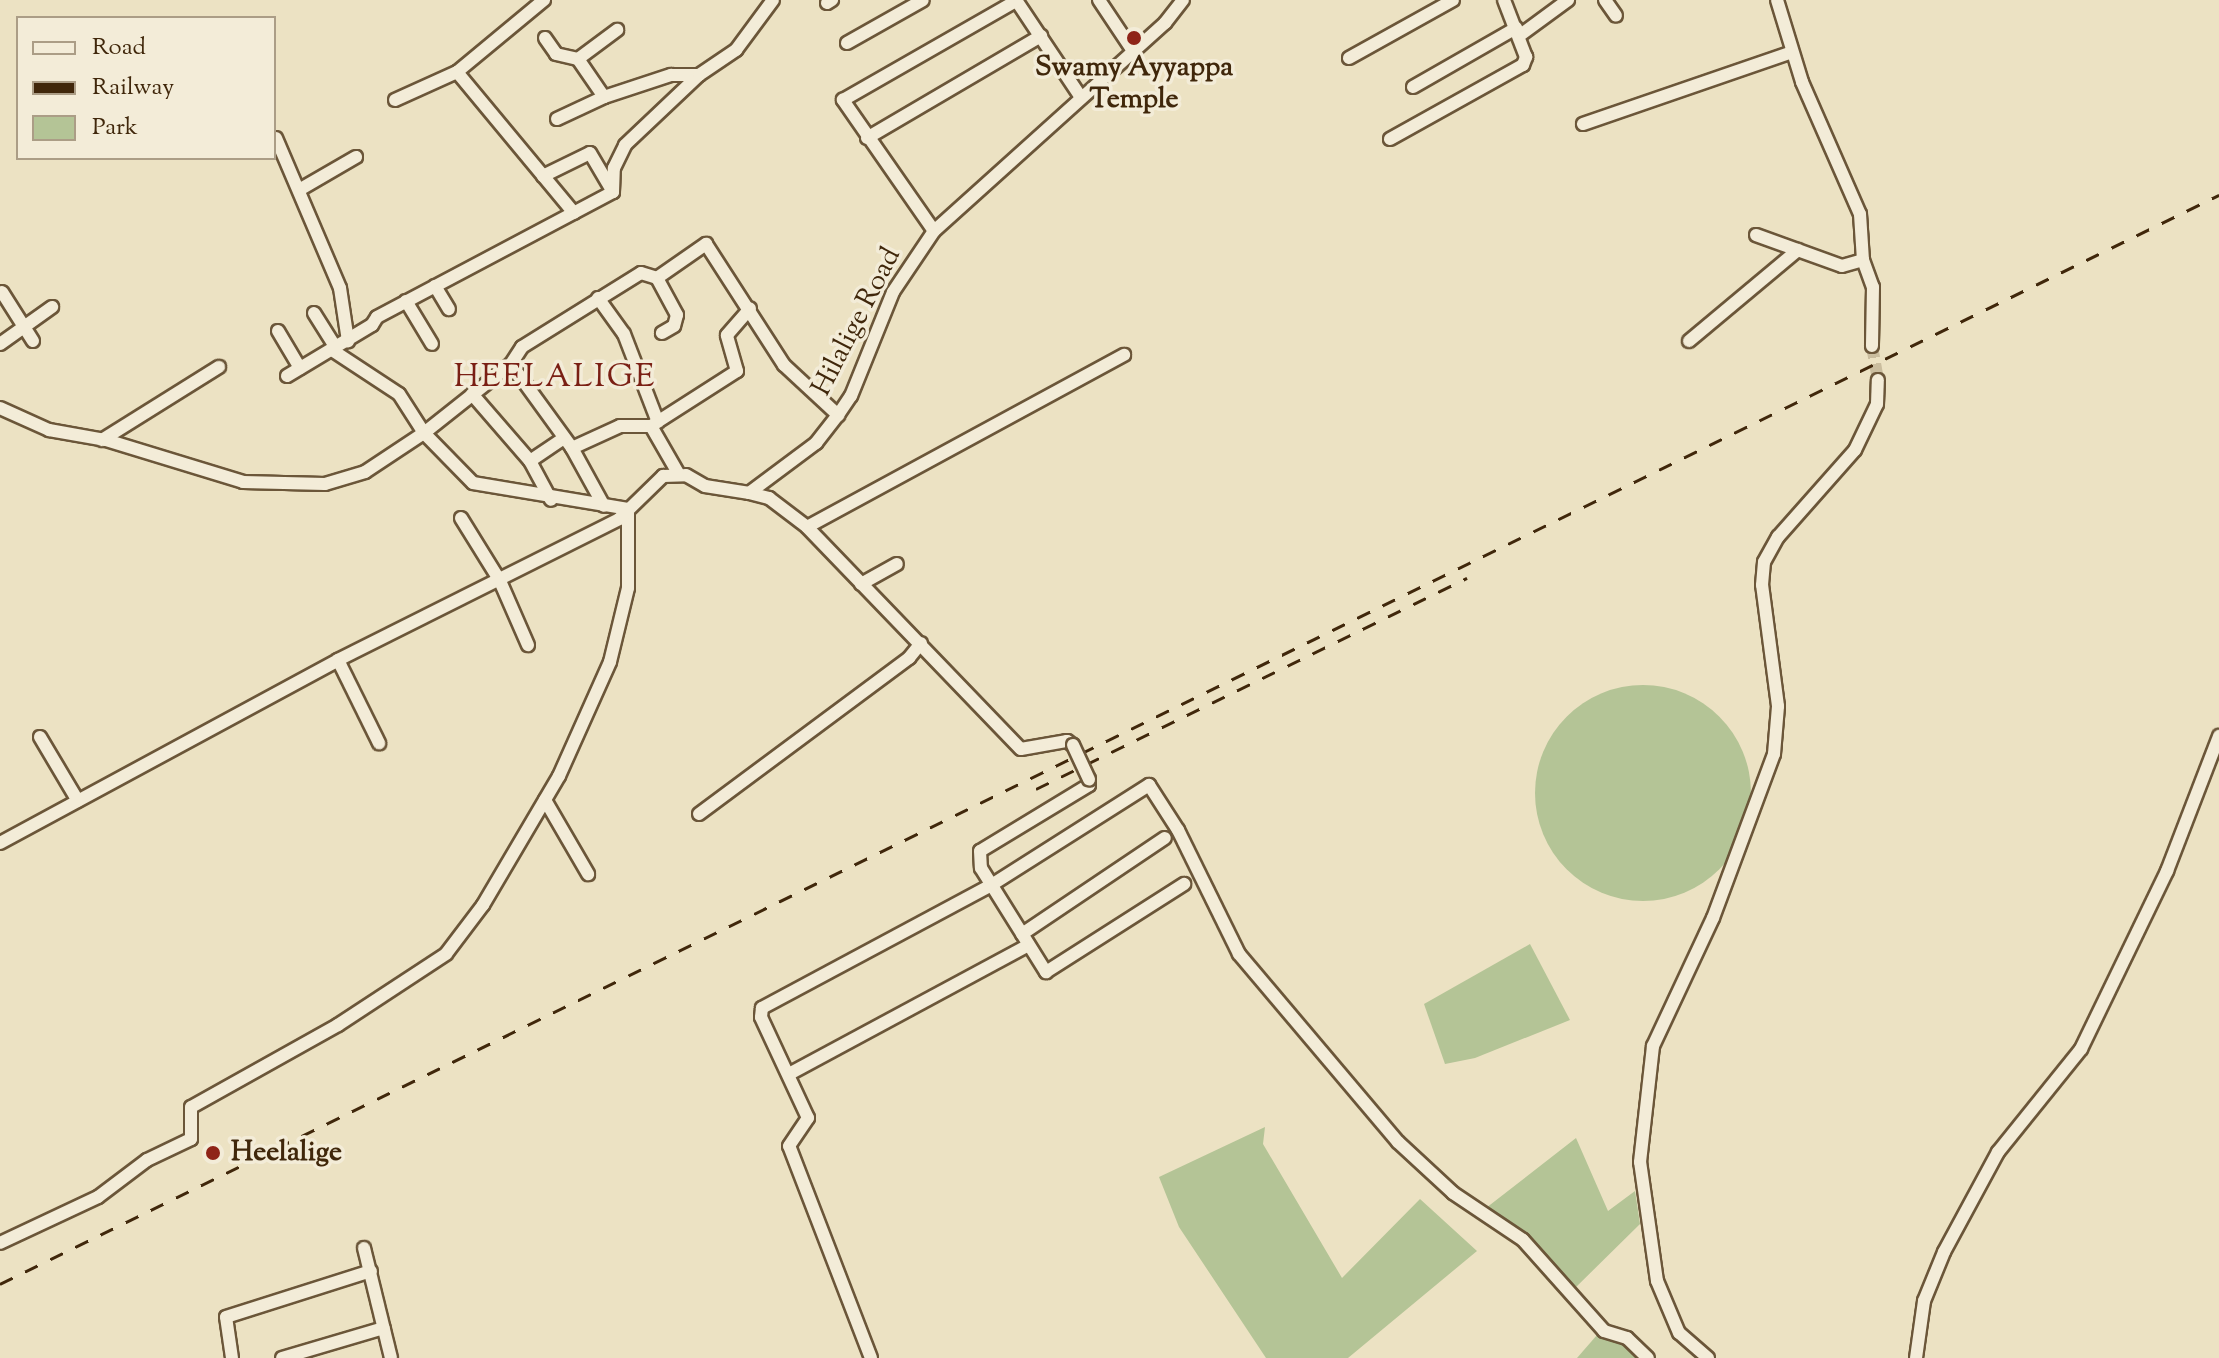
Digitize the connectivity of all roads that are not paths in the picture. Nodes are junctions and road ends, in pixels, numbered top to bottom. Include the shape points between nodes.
1 (544, 0) edge
2 (773, 0) edge
3 (923, 0) edge
4 (1016, 0) edge
5 (1099, 0) edge
6 (1183, 0) edge
7 (1453, 0) edge
8 (1504, 0) edge
9 (1568, 0) edge
10 (1605, 0) edge
11 (1777, 0) edge
12 (1616, 16) dead end
13 (617, 30) dead end
14 (1518, 32) junction
15 (1041, 36) junction
16 (545, 38) dead end
17 (847, 43) dead end
18 (1133, 51) junction
19 (1792, 52) junction
20 (1349, 58) dead end
21 (578, 59) junction
22 (457, 72) junction
23 (699, 75) junction
24 (1413, 87) dead end
25 (1080, 96) junction
26 (604, 97) junction
27 (395, 100) dead end
28 (557, 119) dead end
29 (1583, 124) dead end
30 (276, 138) dead end
31 (867, 138) junction
32 (1390, 139) dead end
33 (356, 157) dead end
34 (543, 176) junction
35 (299, 190) junction
36 (613, 192) junction
37 (574, 213) junction
38 (934, 231) junction
39 (1756, 235) dead end
40 (1798, 250) junction
41 (1863, 260) junction
42 (657, 278) junction
43 (435, 286) junction
44 (2, 292) dead end
45 (598, 298) junction
46 (406, 301) junction
47 (52, 307) dead end
48 (449, 309) dead end
49 (750, 309) junction
50 (314, 313) dead end
51 (23, 327) junction
52 (278, 331) dead end
53 (662, 333) dead end
54 (33, 341) dead end
55 (348, 341) junction
56 (1689, 341) dead end
57 (0, 344) edge
58 (432, 344) dead end
59 (1872, 346) tunnel mouth
60 (334, 349) junction
61 (1124, 355) dead end
62 (511, 364) junction
63 (219, 367) dead end
64 (300, 368) junction
65 (287, 376) dead end
66 (1878, 380) tunnel mouth
67 (472, 394) junction
68 (0, 408) edge
69 (838, 415) junction
70 (655, 424) junction
71 (424, 433) junction
72 (102, 440) junction
73 (568, 444) junction
74 (530, 461) junction
75 (678, 473) junction
76 (749, 493) junction
77 (551, 500) junction
78 (604, 506) junction
79 (628, 509) junction
80 (461, 518) dead end
81 (807, 527) junction
82 (897, 564) dead end
83 (500, 581) junction
84 (861, 584) junction
85 (921, 643) junction
86 (528, 645) dead end
87 (338, 660) junction
88 (2219, 736) edge
89 (40, 737) dead end
90 (379, 743) dead end
91 (545, 800) junction
92 (78, 801) junction
93 (699, 814) dead end
94 (1165, 838) dead end
95 (0, 843) edge
96 (588, 874) dead end
97 (993, 884) junction
98 (1184, 884) dead end
99 (1026, 939) junction
100 (789, 1074) junction
101 (0, 1243) edge
102 (364, 1248) dead end
103 (371, 1271) junction
104 (384, 1328) junction
105 (232, 1358) edge
106 (282, 1358) edge
107 (391, 1358) edge
108 (871, 1358) edge
109 (1648, 1358) edge
110 (1708, 1358) edge
111 (1916, 1358) edge

1 - 22 street
2 - 23 street via 736,50
3 - 17 street
4 - 15 street
4 - 31 street via 846,97 843,104
5 - 18 street
6 - 18 street, Hilalige Road
7 - 20 street
8 - 14 street
9 - 14 street
10 - 12 street
11 - 19 street
13 - 21 street
14 - 24 street
14 - 32 street via 1523,65
15 - 25 street
15 - 31 street
16 - 21 street via 556,54
18 - 25 street, Hilalige Road
19 - 29 street
19 - 41 street via 1860,214
21 - 26 street
22 - 27 street
22 - 34 street
23 - 26 street via 671,75
23 - 36 street via 625,145 614,168
25 - 38 street, Hilalige Road
26 - 28 street
30 - 35 street
31 - 38 street
33 - 35 street
34 - 36 street via 590,153
34 - 37 street
35 - 55 street via 340,288
36 - 37 street
37 - 43 street
38 - 69 street, Hilalige Road via 893,292 851,396
39 - 40 street
40 - 41 street via 1842,266
40 - 56 street
41 - 59 street via 1873,287
42 - 45 street via 641,273
42 - 49 street via 706,244
42 - 53 street via 677,315 674,326
43 - 46 street
43 - 48 street
44 - 51 street
45 - 62 street via 522,347
45 - 70 street via 624,334
46 - 55 street
46 - 58 street
47 - 51 street
49 - 69 street via 784,365
49 - 70 street via 727,335 737,371
50 - 60 street
51 - 54 street
51 - 57 street
52 - 64 street
55 - 60 street
60 - 64 street
60 - 71 street via 399,394
61 - 81 street
62 - 67 street
62 - 73 street
63 - 72 street
64 - 65 street
66 - 110 street via 1877,404 1855,450 1778,537 1764,562 1762,585 1778,706 1774,754 1713,918 1653,1046 1640,1162 1657,1281 1679,1333
67 - 71 street
67 - 74 street
68 - 72 street via 49,430
69 - 76 street, Hilalige Road via 816,443
70 - 73 street via 641,430 620,426
70 - 75 street
71 - 72 street via 365,472 325,484 243,482
71 - 77 street via 473,483 511,486
73 - 74 street
73 - 78 street
74 - 77 street
75 - 76 street via 705,486
75 - 79 street via 663,476
76 - 81 street via 769,498
77 - 78 street
78 - 79 street
79 - 83 street via 619,519
79 - 91 street via 628,588 610,662
80 - 83 street
81 - 84 street
82 - 84 street
83 - 86 street
83 - 87 street
84 - 85 street
85 - 93 street via 909,658
85 - 97 street, bridge via 1021,749 1067,741 1089,779 1089,785 980,851 978,861
87 - 90 street
87 - 92 street
88 - 111 street via 2167,871 2087,1036 1998,1152 1944,1252 1924,1301
89 - 92 street
91 - 96 street
91 - 101 street via 458,941 427,971 191,1107 191,1139 147,1160 98,1197
92 - 95 street
94 - 99 street
97 - 99 street
97 - 100 street via 762,1008
97 - 109 street via 1145,785 1153,787 1239,954 1390,1133 1453,1193 1523,1240 1604,1331 1627,1338
98 - 99 street via 1046,972
99 - 100 street
100 - 108 street via 808,1118 789,1146
102 - 103 street
103 - 104 street
103 - 105 street via 226,1317
104 - 106 street
104 - 107 street

